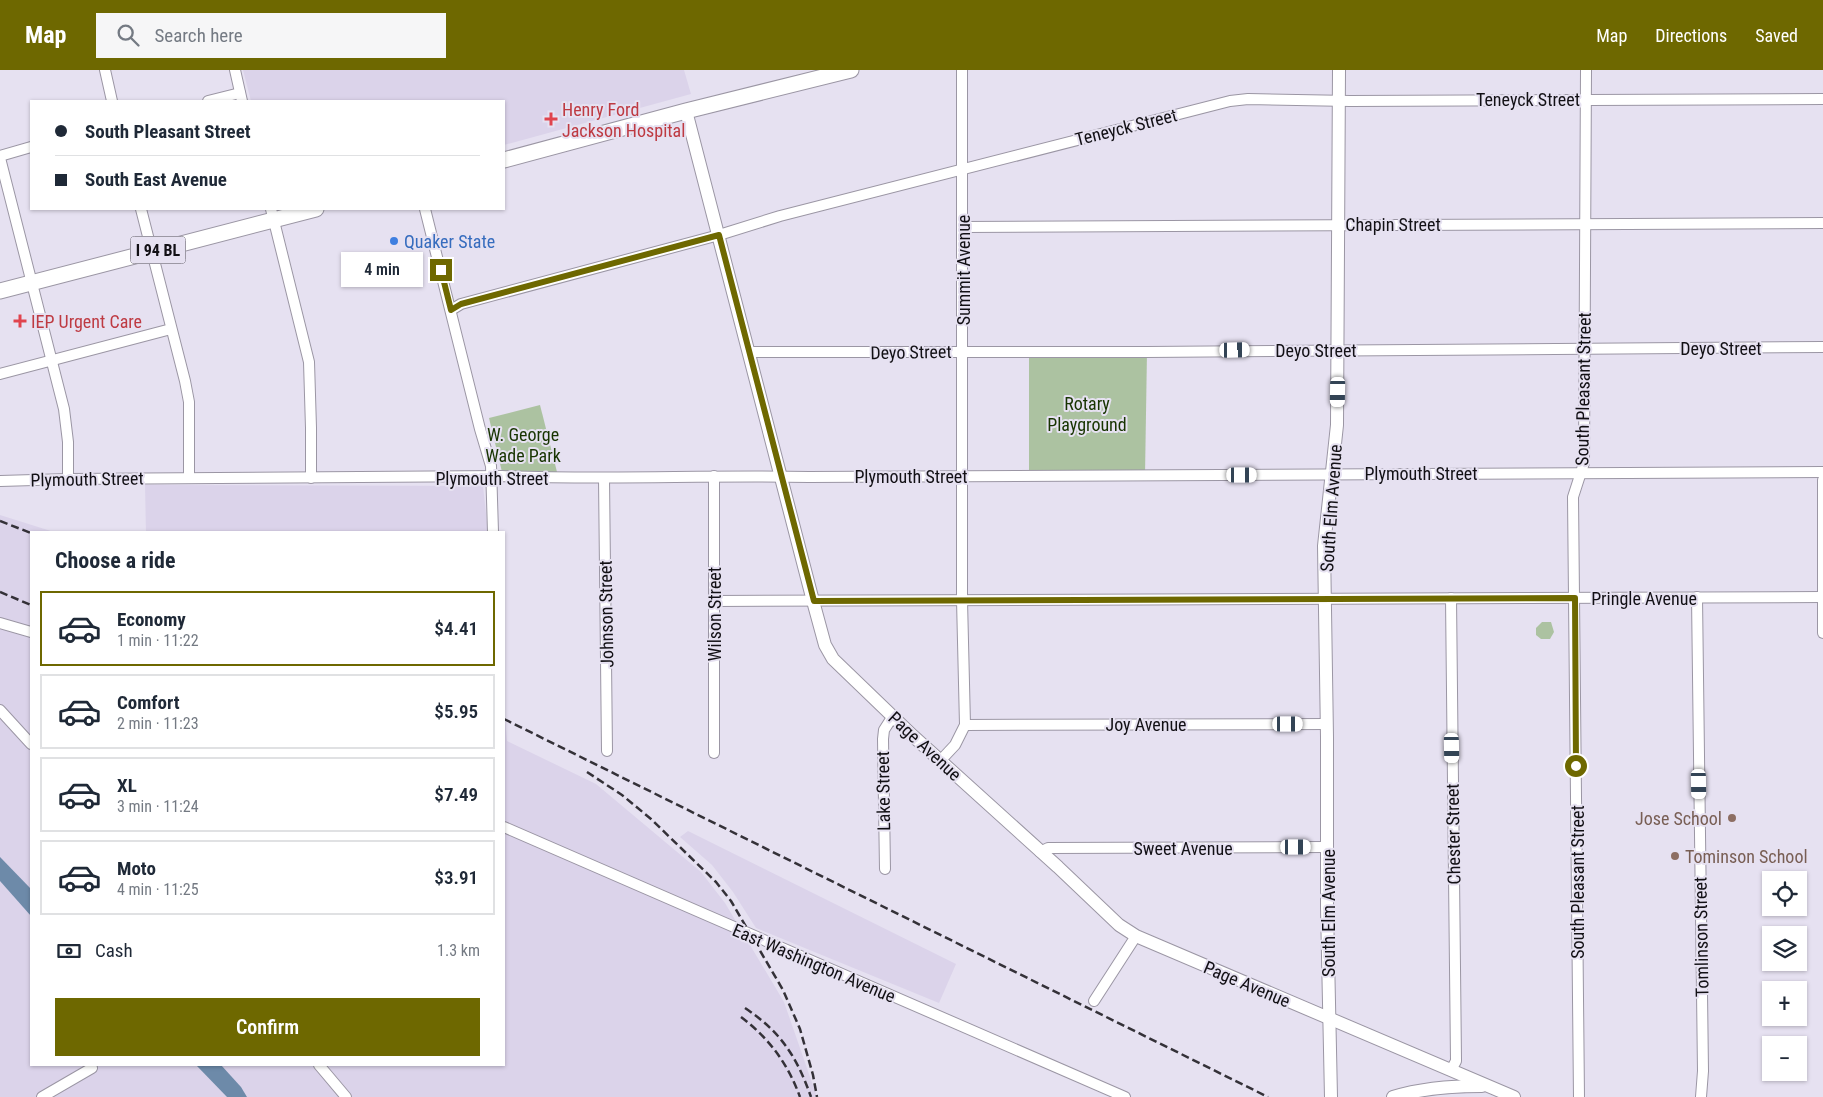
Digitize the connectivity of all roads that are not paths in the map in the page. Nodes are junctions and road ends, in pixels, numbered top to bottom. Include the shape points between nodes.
1 (104, 70) edge
2 (234, 70) edge
3 (851, 70) edge
4 (962, 70) edge
5 (1339, 70) edge
6 (1586, 70) edge
7 (241, 97) edge
8 (1585, 99) junction
9 (1823, 99) edge
10 (112, 100) edge
11 (216, 100) edge
12 (1339, 101) junction
13 (686, 111) junction
14 (30, 147) edge
15 (0, 157) edge
16 (505, 160) edge
17 (962, 170) junction
18 (141, 210) edge
19 (307, 210) edge
20 (426, 210) edge
21 (272, 214) edge
22 (1823, 223) edge
23 (1338, 224) junction
24 (1585, 225) junction
25 (963, 227) junction
26 (719, 235) junction
27 (152, 252) junction
28 (32, 283) junction
29 (0, 291) edge
30 (451, 310) junction
31 (171, 329) junction
32 (1823, 347) edge
33 (1585, 349) junction
34 (1338, 350) junction
35 (962, 351) junction
36 (749, 352) junction
37 (51, 360) junction
38 (0, 374) edge
39 (1823, 472) edge
40 (1581, 473) junction
41 (1332, 474) junction
42 (714, 476) junction
43 (782, 476) junction
44 (963, 476) junction
45 (492, 477) junction
46 (189, 478) junction
47 (311, 478) junction
48 (604, 478) junction
49 (68, 479) junction
50 (1823, 480) edge
51 (0, 481) edge
52 (492, 531) edge
53 (1697, 597) junction
54 (1823, 597) edge
55 (1325, 598) junction
56 (1451, 598) junction
57 (1575, 598) junction
58 (962, 600) junction
59 (714, 601) junction
60 (814, 601) junction
61 (0, 623) edge
62 (30, 632) edge
63 (1823, 634) edge
64 (0, 710) edge
65 (893, 716) junction
66 (1327, 724) junction
67 (965, 725) junction
68 (30, 743) edge
69 (607, 751) dead end
70 (714, 753) dead end
71 (940, 761) junction
72 (505, 827) edge
73 (1328, 847) junction
74 (1040, 852) junction
75 (884, 869) dead end
76 (1136, 936) junction
77 (1094, 1001) dead end
78 (1329, 1018) junction
79 (320, 1066) edge
80 (92, 1068) dead end
81 (1451, 1070) junction
82 (1488, 1086) junction
83 (42, 1097) edge
84 (346, 1097) edge
85 (1125, 1097) edge
86 (1331, 1097) edge
87 (1393, 1097) edge
88 (1514, 1097) edge
89 (1579, 1097) edge
90 (1701, 1097) edge

1 - 10 street
2 - 7 street
3 - 13 main road
4 - 17 street, Summit Avenue
5 - 12 street, South Elm Avenue
6 - 8 street, South Pleasant Street
7 - 11 street
8 - 9 street, Teneyck Street
8 - 12 street, Teneyck Street
8 - 24 street, South Pleasant Street
12 - 17 street, Teneyck Street via 1230,101
12 - 23 street, South Elm Avenue
13 - 16 main road
13 - 26 street, Page Avenue
14 - 15 street
15 - 28 street
17 - 25 street, Summit Avenue
17 - 26 street, Teneyck Street
18 - 27 street
19 - 21 main road, I 94 BL
20 - 30 street
21 - 27 main road, I 94 BL
21 - 47 street via 309,362
22 - 24 street, Chapin Street
23 - 24 street, Chapin Street
23 - 25 street, Chapin Street
23 - 34 street, South Elm Avenue
24 - 33 street, South Pleasant Street
25 - 35 street, Summit Avenue
26 - 30 street, Teneyck Street via 461,304
26 - 36 street, Page Avenue
27 - 28 main road, I 94 BL
27 - 31 street
28 - 29 main road, I 94 BL
28 - 37 street
30 - 45 street via 492,466
31 - 37 street
31 - 46 street via 189,402
32 - 33 street, Deyo Street
33 - 34 street, Deyo Street
33 - 40 street, South Pleasant Street via 1584,463
34 - 35 street, Deyo Street
34 - 41 street, South Elm Avenue via 1337,425
35 - 36 street, Deyo Street
35 - 44 street, Summit Avenue
36 - 43 street, Page Avenue
37 - 38 street
37 - 49 street via 68,433
39 - 40 street, Plymouth Street
40 - 41 street, Plymouth Street
40 - 57 street, South Pleasant Street via 1573,497
41 - 44 street, Plymouth Street
41 - 55 street, South Elm Avenue via 1325,536
42 - 43 street, Plymouth Street
42 - 48 street, Plymouth Street
42 - 59 street, Wilson Street
43 - 44 street, Plymouth Street
43 - 60 street, Page Avenue
44 - 58 street, Summit Avenue
45 - 47 street, Plymouth Street
45 - 48 street, Plymouth Street
45 - 52 street
46 - 47 street, Plymouth Street
46 - 49 street, Plymouth Street
48 - 69 street, Johnson Street
49 - 51 street, Plymouth Street
50 - 54 street
53 - 54 street, Pringle Avenue
53 - 57 street, Pringle Avenue
53 - 90 street, Tomlinson Street
54 - 63 street
55 - 56 street, Pringle Avenue
55 - 58 street, Pringle Avenue
55 - 66 street, South Elm Avenue
56 - 57 street, Pringle Avenue
56 - 81 street, Chester Street via 1456,1061
57 - 89 street, South Pleasant Street
58 - 60 street, Pringle Avenue
58 - 67 street, Summit Avenue
59 - 60 street, Pringle Avenue
59 - 70 street, Wilson Street
60 - 65 street, Page Avenue via 825,644 833,658
61 - 62 street
64 - 68 street
65 - 71 street, Page Avenue
65 - 75 street, Lake Street via 884,730 883,739
66 - 67 street, Joy Avenue
66 - 73 street, South Elm Avenue
67 - 71 street, Summit Avenue via 955,745
71 - 74 street, Page Avenue
72 - 85 street, East Washington Avenue
73 - 74 street, Sweet Avenue via 1048,848
73 - 78 street, South Elm Avenue
74 - 76 street, Page Avenue via 1119,925
76 - 77 street
76 - 78 street, Page Avenue
78 - 81 street, Page Avenue
78 - 86 street, South Elm Avenue
79 - 84 street
80 - 83 street
81 - 82 street, Page Avenue
82 - 87 street via 1453,1086
82 - 88 street, Page Avenue

